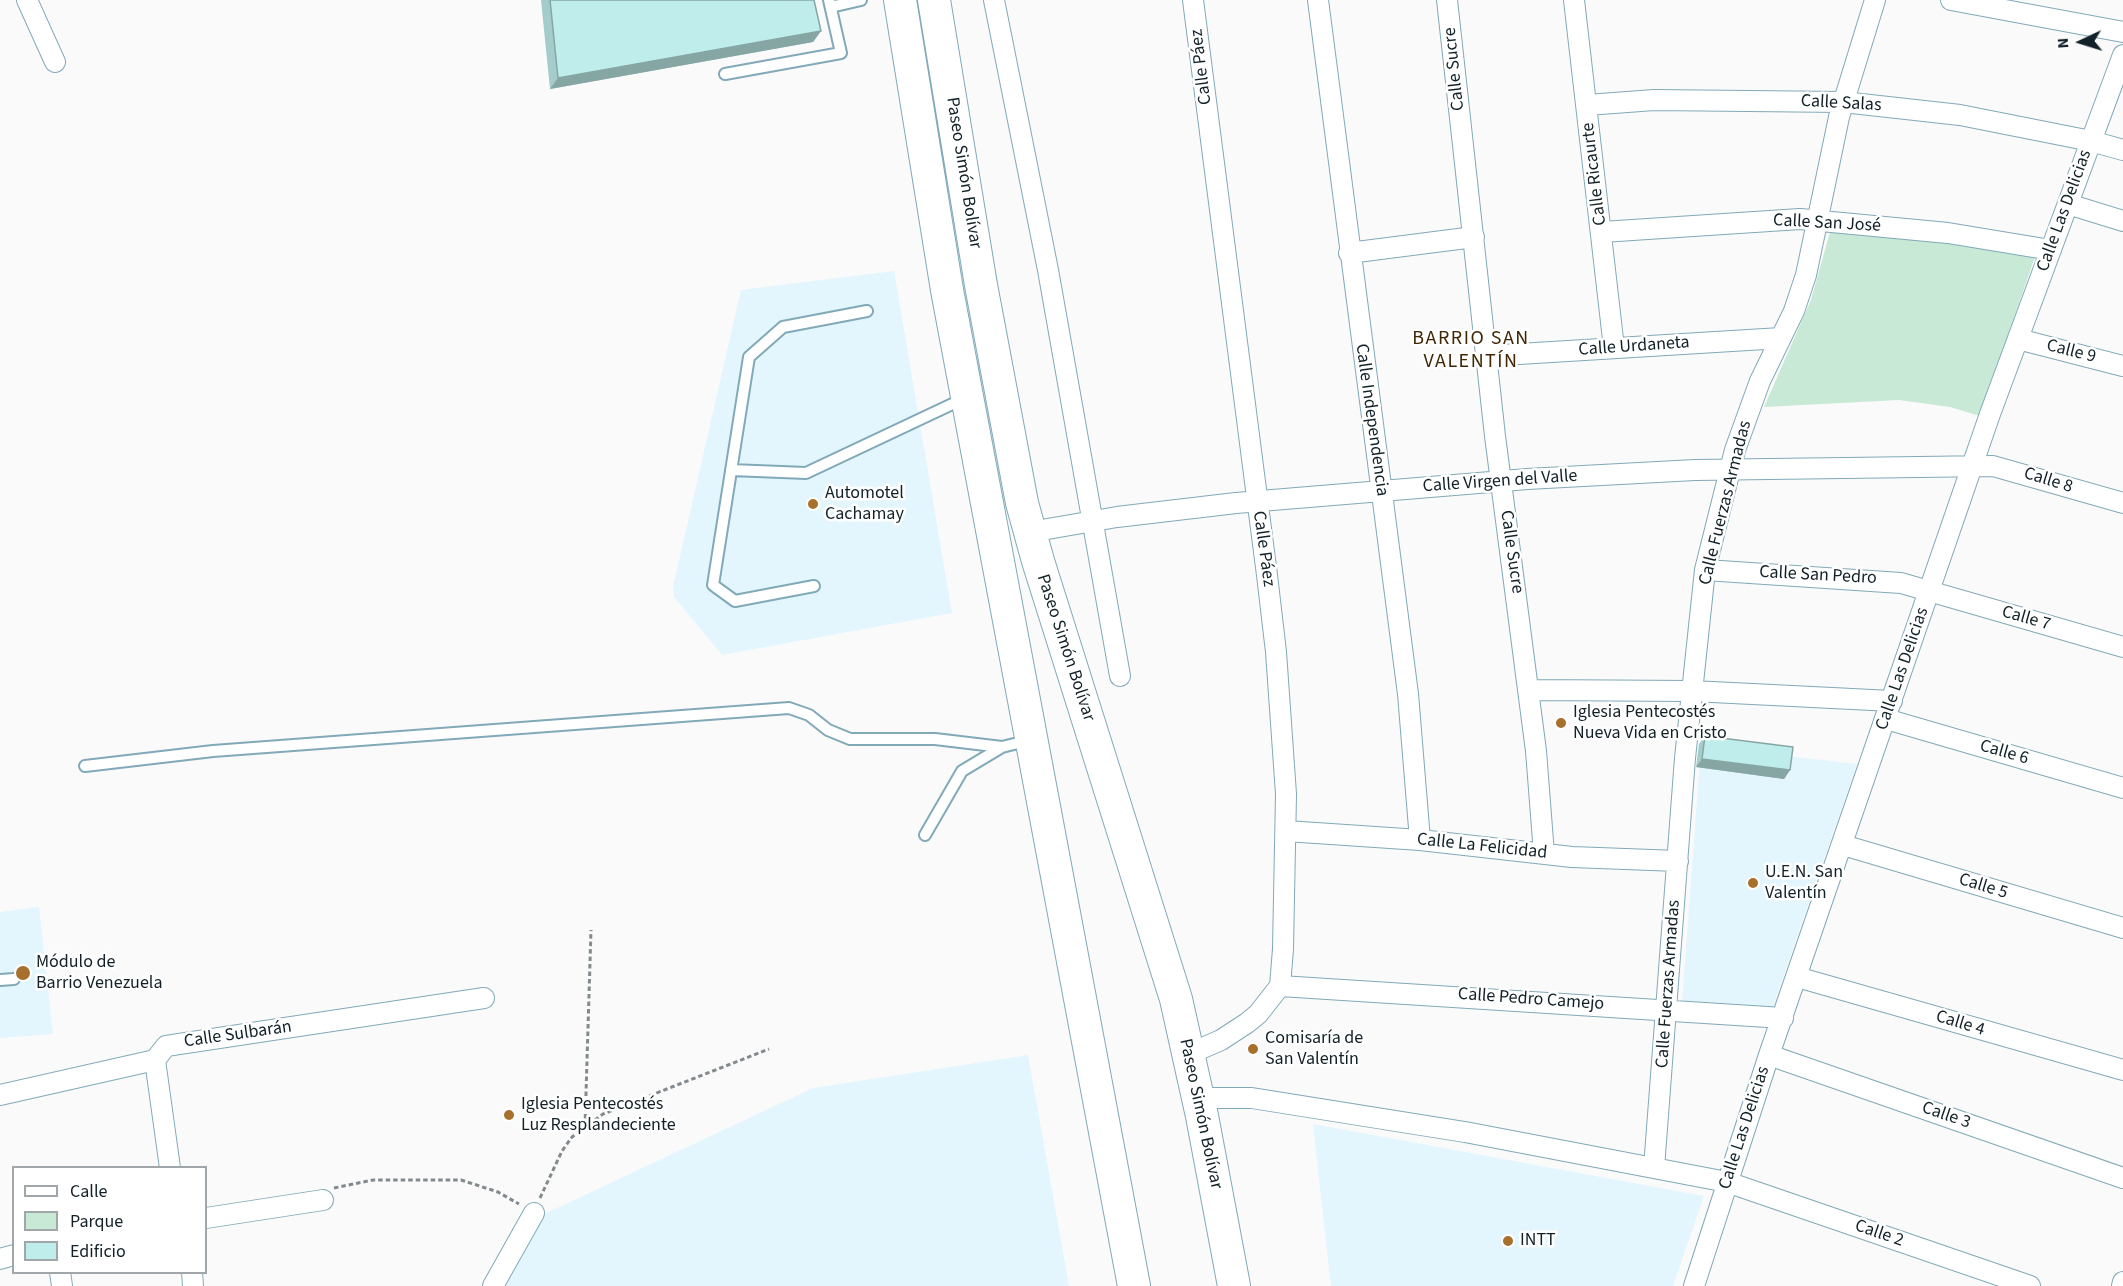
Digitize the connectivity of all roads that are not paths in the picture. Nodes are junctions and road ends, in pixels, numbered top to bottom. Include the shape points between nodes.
1 (27, 0) edge
2 (861, 0) edge
3 (900, 0) edge
4 (934, 0) edge
5 (994, 0) edge
6 (1193, 0) edge
7 (1318, 0) edge
8 (1448, 0) edge
9 (1574, 0) edge
10 (1875, 0) edge
11 (1951, 0) edge
12 (830, 4) edge
13 (2123, 32) edge
14 (2123, 56) edge
15 (55, 62) dead end
16 (725, 74) dead end
17 (1843, 102) junction
18 (1587, 105) junction
19 (2091, 141) junction
20 (2123, 150) edge
21 (2068, 204) junction
22 (1817, 220) junction
23 (2123, 221) edge
24 (1602, 232) junction
25 (1474, 237) junction
26 (2051, 250) junction
27 (1349, 254) junction
28 (867, 311) dead end
29 (1781, 338) junction
30 (2018, 339) junction
31 (1614, 348) junction
32 (1486, 356) junction
33 (2123, 366) edge
34 (967, 398) junction
35 (1972, 465) junction
36 (731, 470) junction
37 (1730, 470) junction
38 (1501, 482) junction
39 (1381, 491) junction
40 (1257, 502) junction
41 (2123, 503) edge
42 (1094, 521) junction
43 (1030, 532) junction
44 (1705, 570) junction
45 (814, 586) dead end
46 (1929, 591) junction
47 (2123, 647) edge
48 (1120, 676) dead end
49 (1529, 690) junction
50 (1692, 691) junction
51 (1889, 710) junction
52 (1034, 740) junction
53 (1002, 747) junction
54 (85, 766) dead end
55 (2123, 788) edge
56 (1286, 831) junction
57 (925, 835) dead end
58 (1420, 840) junction
59 (1843, 845) junction
60 (1545, 854) junction
61 (1678, 861) junction
62 (2123, 928) edge
63 (1797, 977) junction
64 (14, 979) dead end
65 (0, 981) edge
66 (1280, 986) junction
67 (484, 998) dead end
68 (1668, 1010) junction
69 (1783, 1017) junction
70 (1189, 1054) junction
71 (1769, 1055) junction
72 (155, 1060) junction
73 (2123, 1070) edge
74 (0, 1095) edge
75 (1198, 1098) junction
76 (170, 1166) edge
77 (1654, 1168) junction
78 (2123, 1178) edge
79 (1727, 1182) junction
80 (323, 1200) road end
81 (534, 1213) road end
82 (207, 1218) edge
83 (493, 1286) edge
84 (1134, 1286) edge
85 (1234, 1286) edge
86 (1694, 1286) edge
87 (2030, 1286) edge

1 - 15 street
2 - 12 lane
3 - 34 main road, Paseo Simón Bolívar
4 - 43 main road, Paseo Simón Bolívar via 1005,418
5 - 42 street
6 - 40 street, Calle Páez
7 - 27 street, Calle Independencia
8 - 25 street, Calle Sucre
9 - 18 street, Calle Ricaurte
10 - 17 street, Calle Fuerzas Armadas
11 - 13 street
12 - 16 lane via 841,53
14 - 19 street, Calle Las Delicias
17 - 18 street, Calle Salas via 1654,100
17 - 19 street, Calle Salas via 1960,115
17 - 22 street, Calle Fuerzas Armadas
18 - 24 street, Calle Ricaurte
19 - 20 street, Calle Salas
19 - 21 street, Calle Las Delicias
21 - 23 street
21 - 26 street, Calle Las Delicias
22 - 24 street, Calle San José
22 - 26 street, Calle San José via 1948,233
22 - 29 street, Calle Fuerzas Armadas via 1806,275
24 - 31 street, Calle Ricaurte
25 - 27 street
25 - 32 street, Calle Sucre
26 - 30 street, Calle Las Delicias
27 - 39 street, Calle Independencia
28 - 36 lane via 783,327 749,357
29 - 31 street, Calle Urdaneta
29 - 37 street, Calle Fuerzas Armadas via 1760,381
30 - 33 street, Calle 9
30 - 35 street, Calle Las Delicias
31 - 32 street, Calle Urdaneta
32 - 38 street, Calle Sucre
34 - 36 lane via 806,473
34 - 52 main road, Paseo Simón Bolívar
35 - 37 street, Calle Virgen del Valle
35 - 41 street, Calle 8 via 2007,468
35 - 46 street, Calle Las Delicias
36 - 45 lane via 713,585 735,601
37 - 38 street, Calle Virgen del Valle
37 - 44 street, Calle Fuerzas Armadas
38 - 39 street, Calle Virgen del Valle
38 - 49 street, Calle Sucre
39 - 40 street, Calle Virgen del Valle
39 - 58 street, Calle Independencia via 1408,694
40 - 42 street, Calle Virgen del Valle
40 - 56 street, Calle Páez via 1276,652
42 - 43 street, Calle Virgen del Valle
42 - 48 street
43 - 70 main road, Paseo Simón Bolívar via 1160,939
44 - 46 street, Calle San Pedro via 1879,579
44 - 50 street, Calle Fuerzas Armadas
46 - 47 street, Calle 7
46 - 51 street, Calle Las Delicias
49 - 50 street, Calle 6
49 - 60 street, Calle Sucre
50 - 51 street, Calle 6
50 - 61 street, Calle Fuerzas Armadas
51 - 55 street, Calle 6
51 - 59 street, Calle Las Delicias
52 - 53 lane
52 - 84 main road, Paseo Simón Bolívar
53 - 54 lane via 935,739 850,739 789,708 213,751
53 - 57 lane via 955,778
56 - 58 street, Calle La Felicidad
56 - 66 street, Calle Páez
58 - 60 street, Calle La Felicidad
59 - 62 street, Calle 5
59 - 63 street, Calle Las Delicias
60 - 61 street, Calle La Felicidad
61 - 68 street, Calle Fuerzas Armadas
63 - 69 street, Calle Las Delicias
63 - 73 street, Calle 4
64 - 65 lane
66 - 68 street, Calle Pedro Camejo
66 - 70 street via 1247,1023
67 - 72 street, Calle Sulbarán via 175,1044 161,1049
68 - 69 street, Calle Pedro Camejo
68 - 77 street, Calle Fuerzas Armadas
69 - 71 street, Calle Las Delicias
70 - 75 main road, Paseo Simón Bolívar
71 - 78 street, Calle 3
71 - 79 street, Calle Las Delicias
72 - 74 street, Calle Sulbarán
72 - 76 street
75 - 77 street, Calle 2 via 1252,1098 1465,1132
75 - 85 main road, Paseo Simón Bolívar
77 - 79 street, Calle 2
79 - 86 street, Calle Las Delicias
79 - 87 street, Calle 2
80 - 82 street
81 - 83 street

